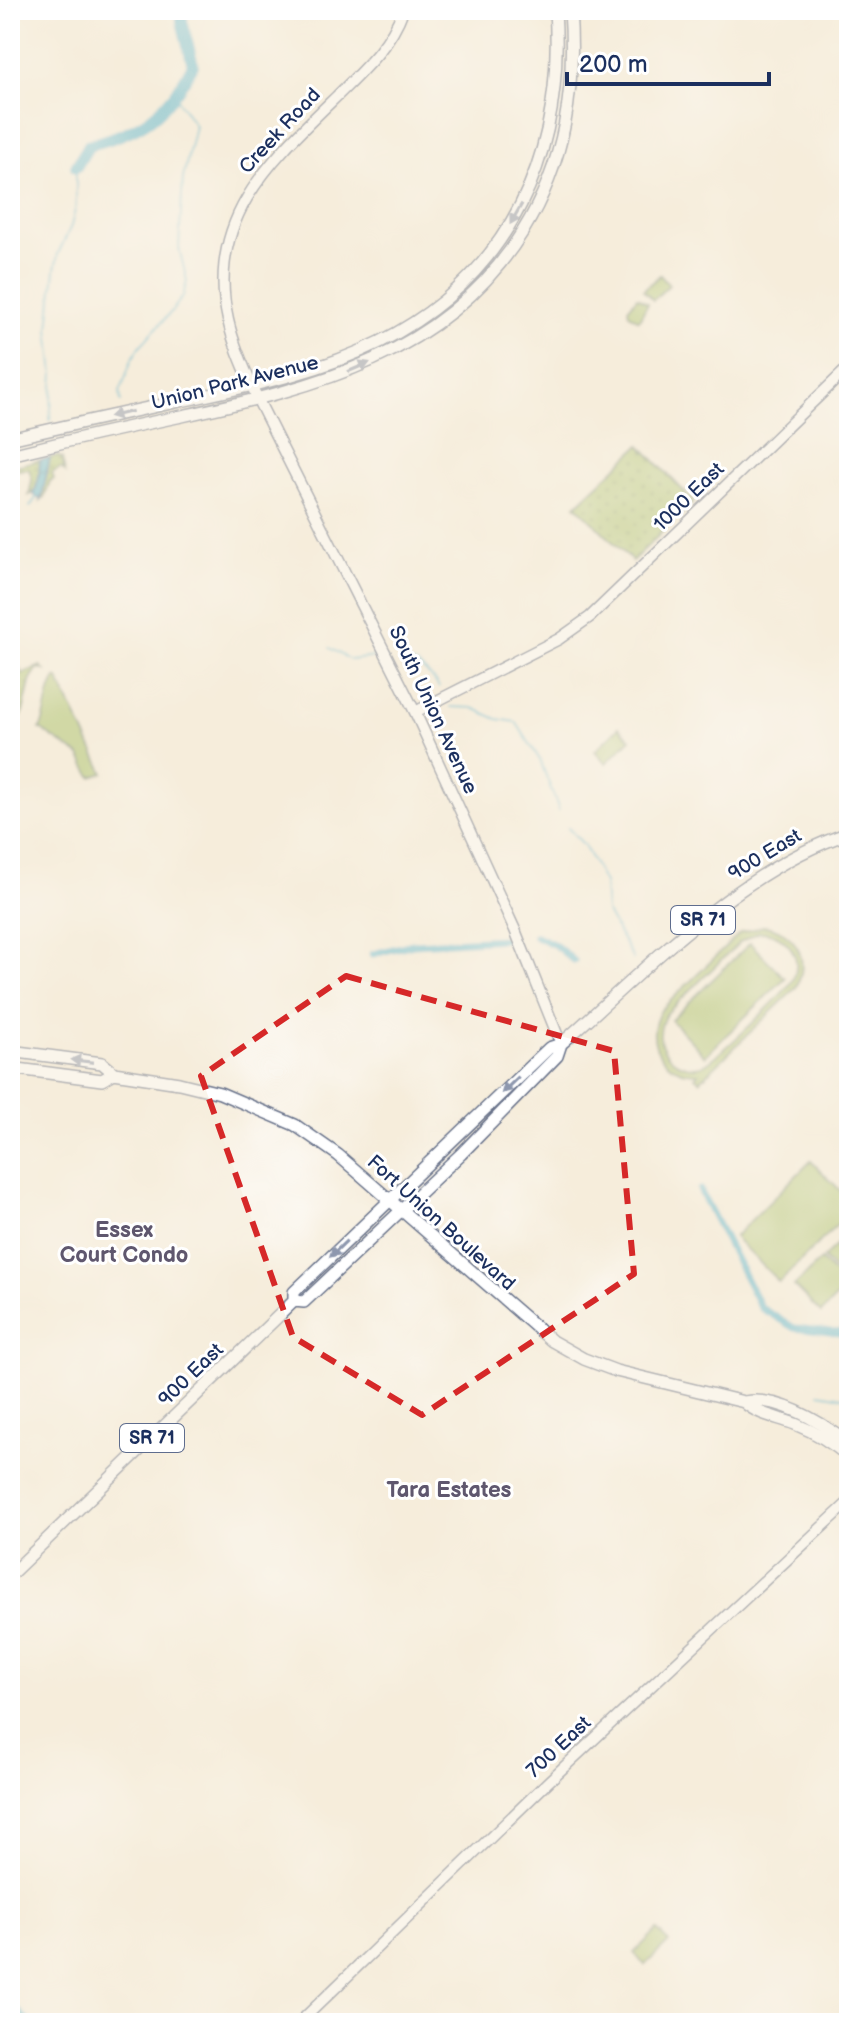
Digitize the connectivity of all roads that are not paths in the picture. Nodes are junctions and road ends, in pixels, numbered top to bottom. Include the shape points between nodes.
1 (403, 10) edge
2 (555, 10) edge
3 (570, 10) edge
4 (849, 367) edge
5 (252, 386) junction
6 (258, 400) junction
7 (82, 423) junction
8 (10, 439) edge
9 (46, 446) junction
10 (10, 455) edge
11 (415, 712) junction
12 (849, 833) edge
13 (561, 1044) junction
14 (10, 1051) edge
15 (10, 1068) edge
16 (114, 1073) junction
17 (390, 1200) junction
18 (401, 1210) junction
19 (294, 1301) junction
20 (744, 1402) junction
21 (849, 1443) edge
22 (849, 1457) edge
23 (849, 1502) edge
24 (10, 1575) edge
25 (299, 2023) edge

1 - 5 street, Creek Road via 377,56 273,159 238,213 227,249 224,292 231,334
2 -> 5 main road, Union Park Avenue via 557,71 548,134 526,194 490,253 445,299 391,336 321,366
6 -> 3 main road, Union Park Avenue via 339,375 397,349 455,309 501,262 533,214 561,142 572,73
4 - 11 street, 1000 East via 590,617 549,644
5 - 6 street, Creek Road
5 -> 7 main road, Union Park Avenue
6 - 9 main road, Union Park Avenue
6 - 11 street, South Union Avenue
7 - 8 main road, Union Park Avenue
7 - 9 main road via 80,431 56,437
9 - 10 main road, Union Park Avenue
11 - 13 street, South Union Avenue
12 - 13 main road, 900 East / SR 71 via 784,862 730,897
13 -> 17 main road, 900 East / SR 71 via 549,1048
13 - 18 main road, 900 East / SR 71 via 557,1056
16 -> 14 main road, Fort Union Boulevard via 102,1063
15 - 16 main road, Fort Union Boulevard via 102,1080
16 - 17 main road, Fort Union Boulevard via 200,1087 280,1117 325,1145
17 - 18 main road, Fort Union Boulevard
17 -> 19 main road, 900 East / SR 71 via 294,1292
18 - 19 main road, 900 East / SR 71 via 304,1302
18 - 20 main road, Fort Union Boulevard via 563,1348 616,1371
19 - 24 main road, 900 East / SR 71
20 - 21 main road, Fort Union Boulevard via 757,1399 790,1410
20 - 22 main road, Fort Union Boulevard via 754,1411 814,1433
23 - 25 street, 700 East

